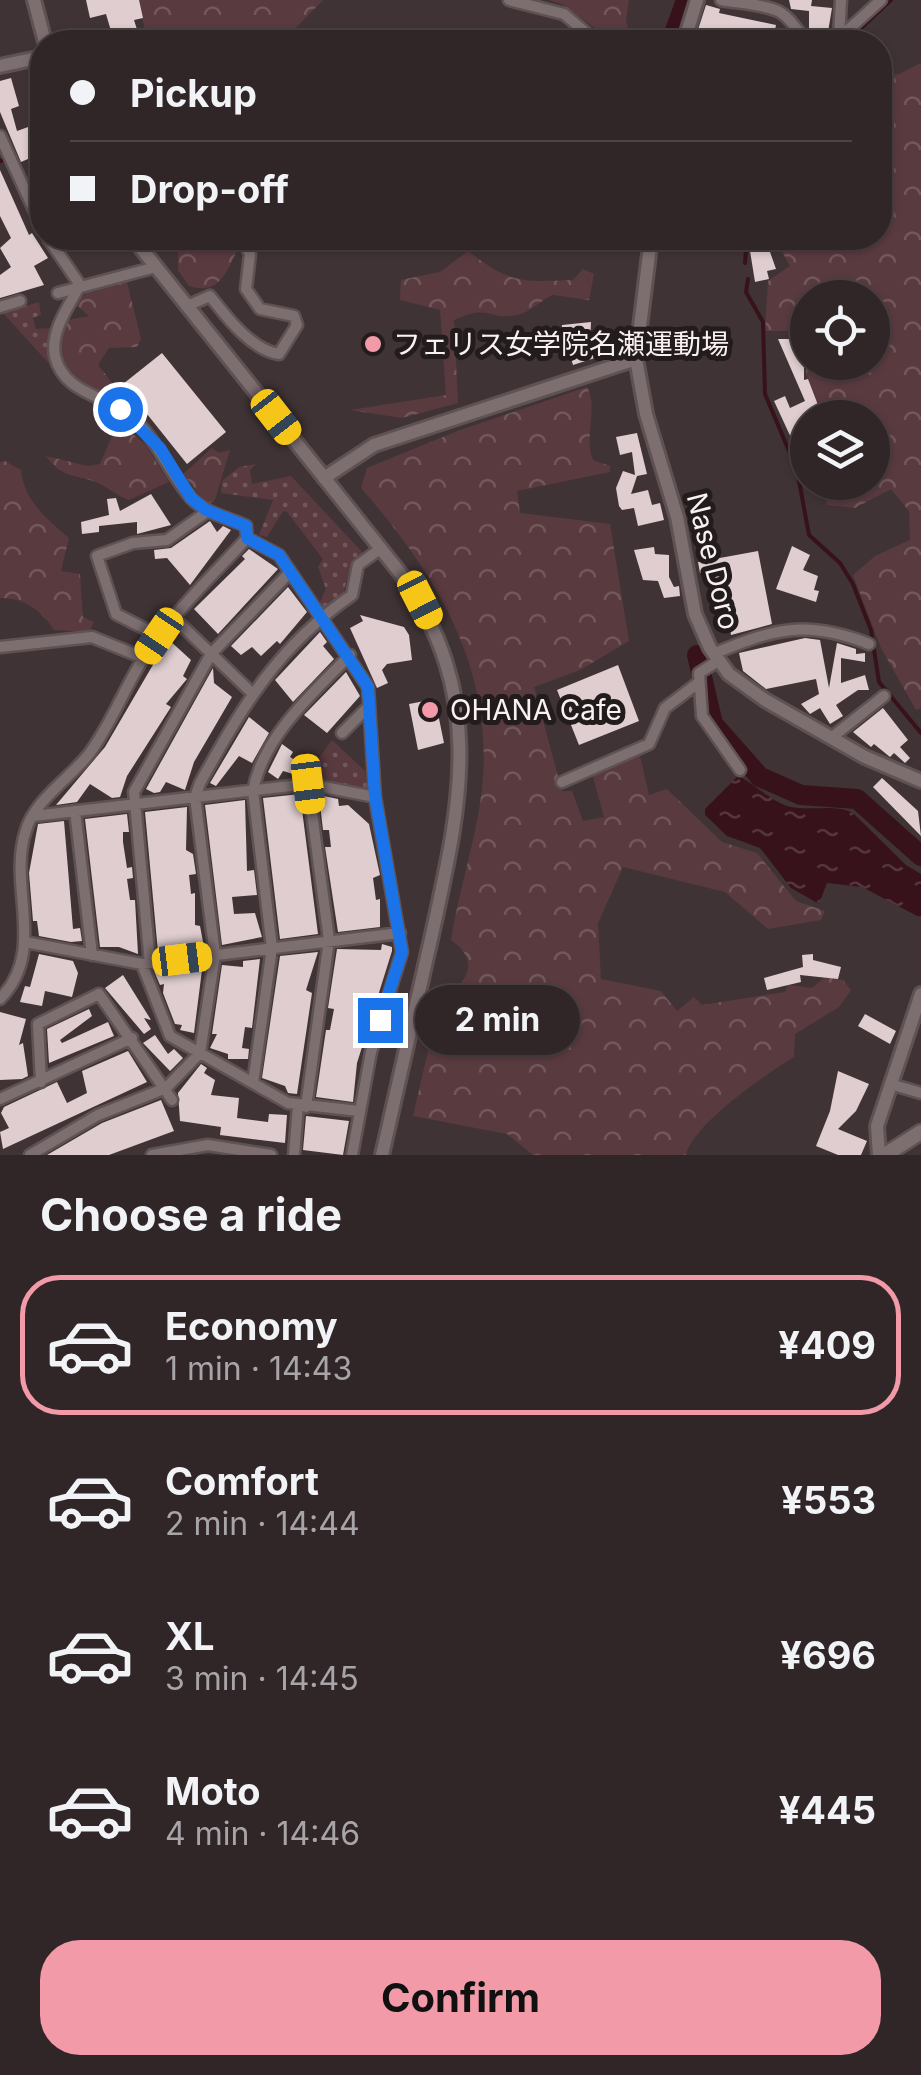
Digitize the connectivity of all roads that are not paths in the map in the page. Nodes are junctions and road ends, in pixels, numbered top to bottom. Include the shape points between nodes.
1 (34, 0) edge
2 (509, 0) edge
3 (696, 0) edge
4 (721, 0) edge
5 (841, 0) edge
6 (881, 0) edge
7 (41, 30) edge
8 (583, 30) edge
9 (687, 30) edge
10 (797, 30) edge
11 (839, 30) edge
12 (848, 30) edge
13 (30, 60) edge
14 (0, 66) edge
15 (0, 136) edge
16 (30, 201) edge
17 (56, 250) edge
18 (143, 250) edge
19 (248, 250) edge
20 (650, 250) edge
21 (156, 267) junction
22 (80, 285) junction
23 (58, 293) dead end
24 (20, 301) dead end
25 (187, 306) junction
26 (0, 307) edge
27 (636, 359) junction
28 (324, 478) junction
29 (208, 511) junction
30 (247, 538) junction
31 (380, 548) junction
32 (290, 572) junction
33 (322, 616) junction
34 (174, 618) junction
35 (159, 636) junction
36 (869, 644) dead end
37 (0, 647) edge
38 (211, 654) junction
39 (350, 655) junction
40 (144, 658) junction
41 (707, 668) junction
42 (250, 692) junction
43 (884, 696) dead end
44 (369, 706) junction
45 (342, 733) dead end
46 (831, 738) junction
47 (740, 770) dead end
48 (921, 781) edge
49 (562, 782) dead end
50 (308, 784) junction
51 (253, 791) junction
52 (375, 796) junction
53 (195, 797) junction
54 (132, 804) junction
55 (75, 811) junction
56 (32, 816) junction
57 (400, 933) junction
58 (329, 940) junction
59 (25, 942) junction
60 (272, 948) junction
61 (92, 955) junction
62 (215, 955) junction
63 (146, 964) junction
64 (921, 994) edge
65 (0, 998) edge
66 (917, 1013) edge
67 (132, 1038) junction
68 (200, 1053) junction
69 (42, 1082) junction
70 (253, 1083) junction
71 (890, 1084) junction
72 (166, 1088) junction
73 (921, 1093) edge
74 (0, 1099) edge
75 (172, 1100) dead end
76 (302, 1106) junction
77 (359, 1111) junction
78 (921, 1132) edge
79 (223, 1150) edge
80 (887, 1154) edge
81 (30, 1155) edge
82 (152, 1155) edge
83 (271, 1155) edge
84 (294, 1155) edge
85 (352, 1155) edge
86 (382, 1155) edge

1 - 7 street
2 - 8 street via 564,14
3 - 9 street
4 - 10 street via 776,10
5 - 11 street
6 - 12 street
13 - 14 street
15 - 16 street
17 - 22 street
18 - 21 street
19 - 25 street via 246,288 260,308 294,316 297,325 278,354 228,320 210,296
20 - 27 street, Nase Doro
21 - 22 street
21 - 25 street
22 - 23 street
22 - 29 street via 55,340 60,372 140,426 191,498
24 - 26 street
25 - 28 street
27 - 28 street via 374,445
27 - 41 street, Nase Doro
28 - 31 street
29 - 30 street via 246,526
29 - 35 street via 166,540 98,556 116,614
30 - 32 street via 279,555
30 - 34 street
31 - 33 street via 358,565 352,596
31 - 86 street via 420,600 447,662 463,764 454,838
32 - 33 street
32 - 38 street
33 - 39 street
33 - 42 street
34 - 35 street
34 - 38 street
35 - 40 street
36 - 41 street via 824,629 794,628 761,634
37 - 40 street via 92,637
38 - 42 street
38 - 54 street
39 - 44 street via 368,687
39 - 51 street via 291,716
40 - 56 street via 101,737
41 - 46 street, Nase Doro
41 - 47 street via 702,716
41 - 49 street via 665,708 649,744
42 - 53 street
43 - 46 street
44 - 45 street
44 - 52 street
46 - 48 street, Nase Doro
50 - 51 street
50 - 52 street
50 - 58 street
51 - 53 street
51 - 60 street
52 - 57 street
53 - 54 street
53 - 62 street
54 - 55 street
54 - 63 street
55 - 56 street
55 - 61 street
56 - 59 street via 24,832 19,896 28,922
57 - 58 street
57 - 77 street via 402,952
58 - 60 street
58 - 76 street
59 - 61 street
59 - 65 street via 13,985
60 - 62 street
60 - 70 street
61 - 63 street
62 - 63 street
62 - 68 street
63 - 68 street via 170,1036
64 - 66 street
66 - 71 street
67 - 69 street
67 - 69 street via 99,994 53,1016 38,1024
67 - 72 street
68 - 70 street
68 - 72 street
69 - 74 street
70 - 76 street
71 - 73 street
71 - 80 street via 878,1126
72 - 75 street
72 - 81 street via 98,1115
76 - 77 street
76 - 84 street
77 - 85 street
78 - 80 main road
79 - 82 street via 187,1141
79 - 83 street

